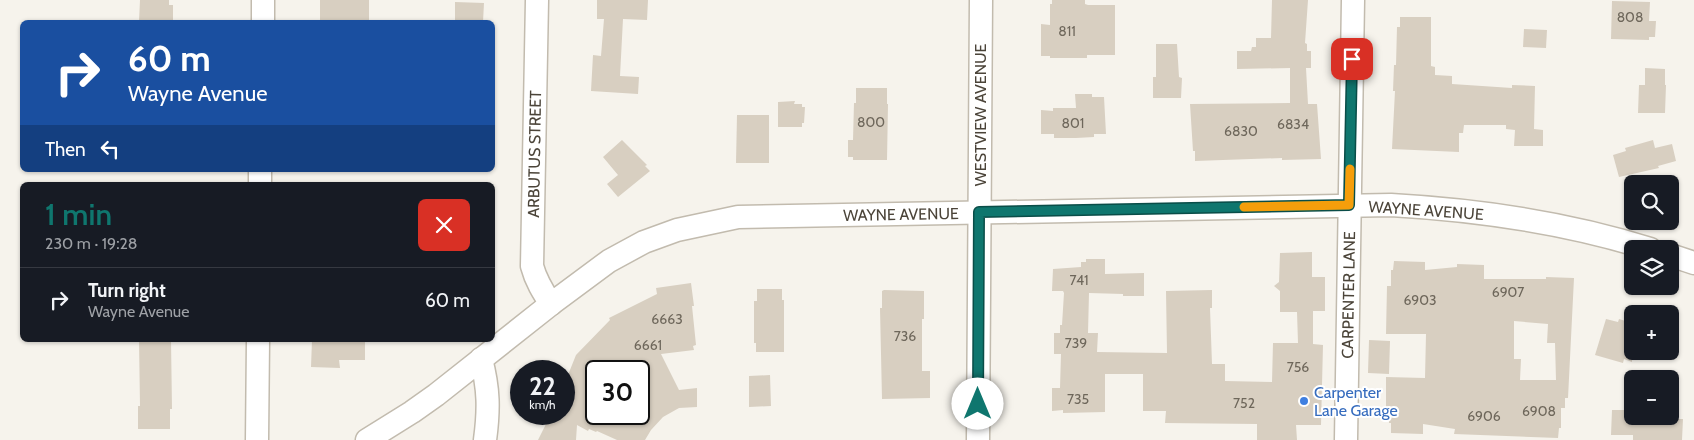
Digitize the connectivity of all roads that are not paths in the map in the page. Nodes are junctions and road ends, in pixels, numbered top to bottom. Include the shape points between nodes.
1 (263, 0) edge
2 (537, 0) edge
3 (980, 0) edge
4 (1353, 0) edge
5 (263, 20) edge
6 (1349, 205) junction
7 (979, 212) junction
8 (1624, 242) edge
9 (1679, 258) edge
10 (1694, 263) edge
11 (551, 304) junction
12 (258, 342) edge
13 (481, 359) junction
14 (257, 440) edge
15 (367, 440) edge
16 (485, 440) edge
17 (978, 440) edge
18 (1346, 440) edge

1 - 5 street
2 - 11 street, ARBUTUS STREET via 532,266 538,284
3 - 7 street, WESTVIEW AVENUE
4 - 6 street, CARPENTER LANE
6 - 7 street, WAYNE AVENUE
6 - 8 street, WAYNE AVENUE via 1431,208 1528,219
6 - 18 street, CARPENTER LANE
7 - 11 street, WAYNE AVENUE via 738,217 708,222 644,242 609,261
7 - 17 street, WESTVIEW AVENUE
9 - 10 street
11 - 13 street, WAYNE AVENUE
12 - 14 street
13 - 15 street, WAYNE AVENUE via 412,412
13 - 16 street via 489,409

